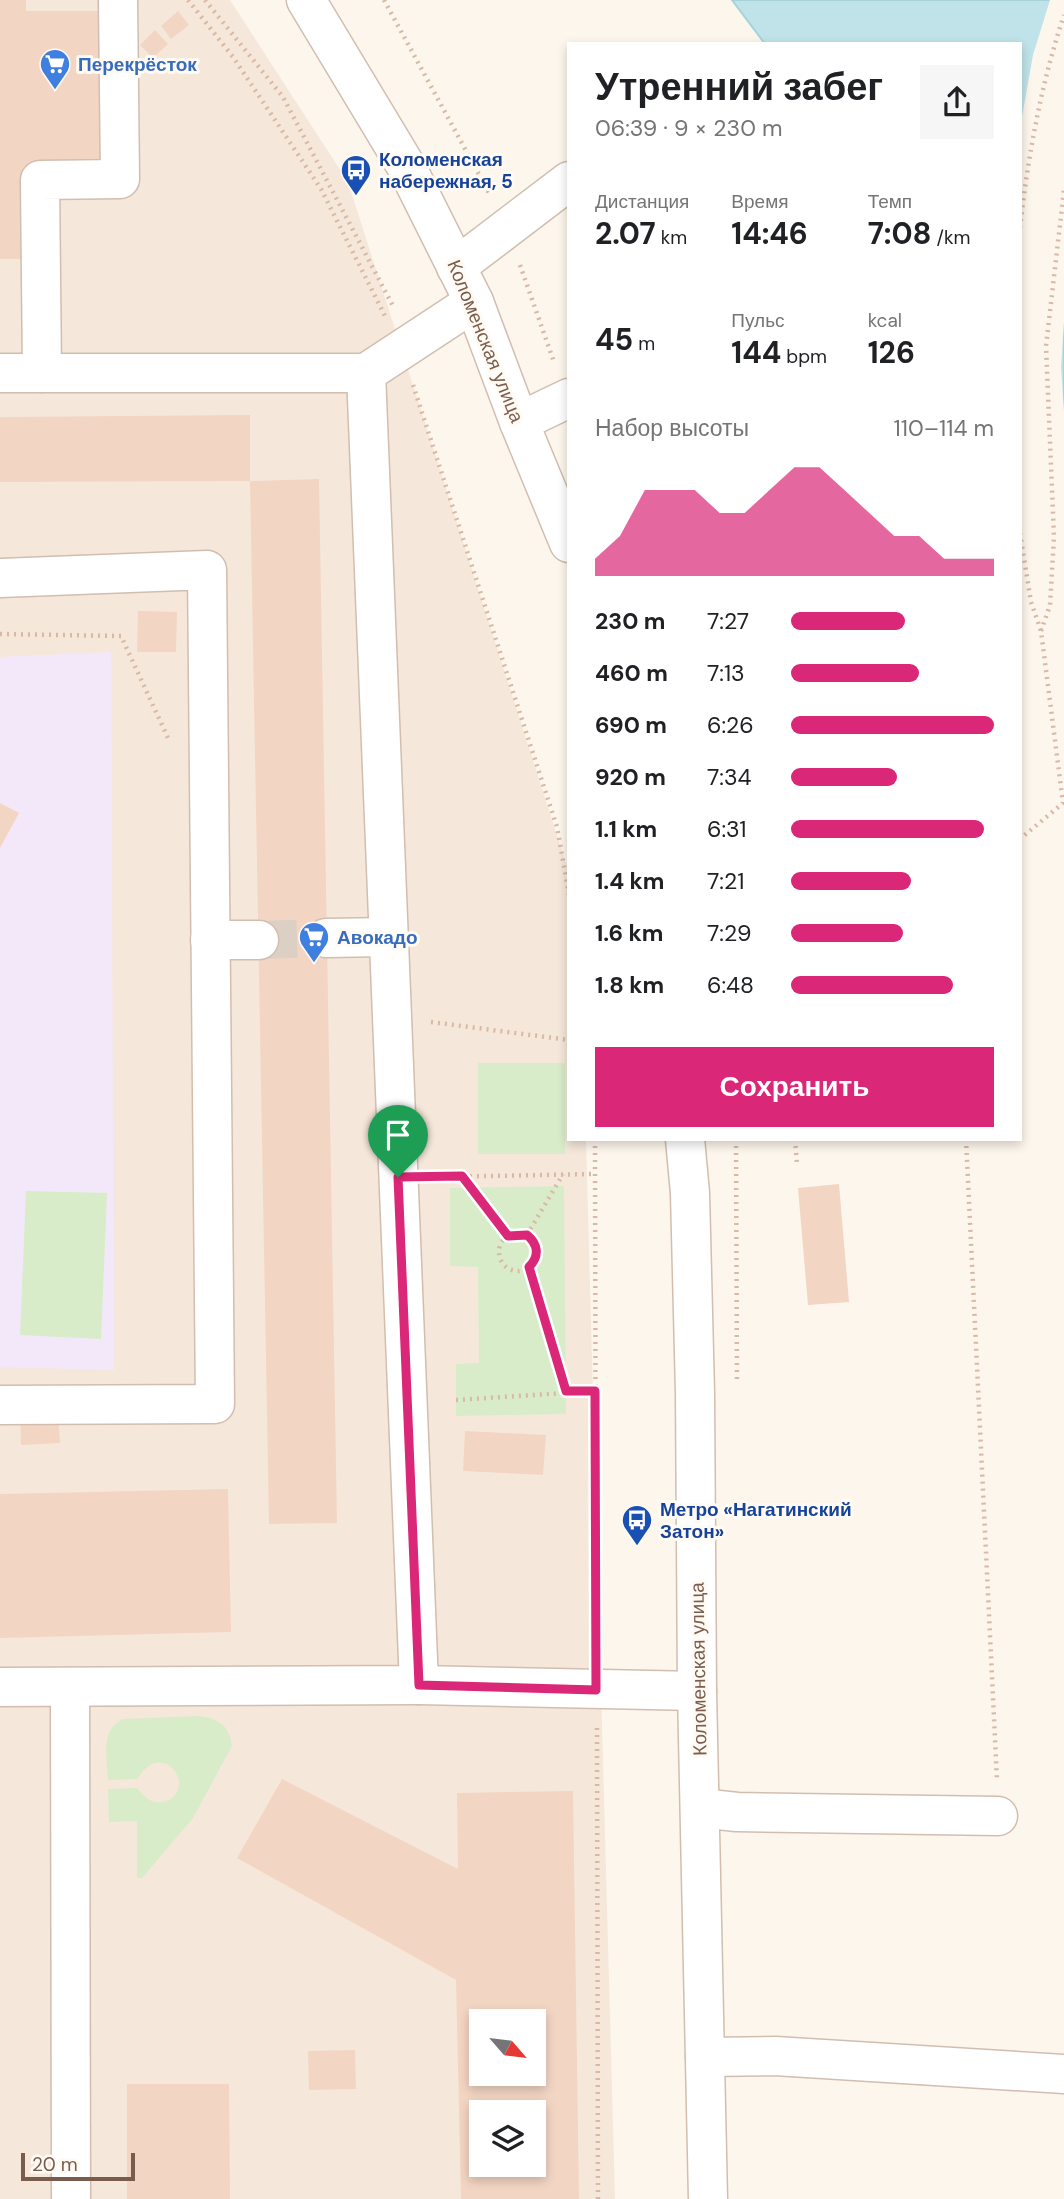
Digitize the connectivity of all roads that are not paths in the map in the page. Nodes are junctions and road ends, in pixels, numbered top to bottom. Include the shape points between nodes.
1 (118, 0) edge
2 (306, 0) edge
3 (567, 183) edge
4 (456, 267) junction
5 (474, 302) junction
6 (0, 373) edge
7 (42, 373) junction
8 (366, 373) junction
9 (567, 399) edge
10 (519, 422) junction
11 (567, 538) edge
12 (0, 578) edge
13 (389, 937) junction
14 (327, 939) tunnel mouth
15 (210, 940) junction
16 (259, 940) tunnel mouth
17 (685, 1141) edge
18 (0, 1405) edge
19 (419, 1685) junction
20 (0, 1687) edge
21 (70, 1687) junction
22 (697, 1691) junction
23 (700, 1808) junction
24 (998, 1816) road end
25 (705, 2057) junction
26 (1064, 2074) edge
27 (71, 2199) edge
28 (708, 2199) edge

1 - 7 street via 120,179 40,180
2 - 4 street, Коломенская улица via 406,166
3 - 4 street
4 - 5 street, Коломенская улица
5 - 8 street
5 - 10 street, Коломенская улица
6 - 7 street
7 - 8 street
8 - 13 street
9 - 10 street
10 - 11 street, Коломенская улица
12 - 15 street via 207,570
13 - 14 street
13 - 19 street
15 - 16 street
15 - 18 street via 215,1404
17 - 22 street, Коломенская улица via 695,1393
19 - 21 street
19 - 22 street
20 - 21 street
21 - 27 street
22 - 23 street, Коломенская улица
23 - 24 street
23 - 25 street, Коломенская улица
25 - 26 street via 775,2056
25 - 28 street, Коломенская улица

